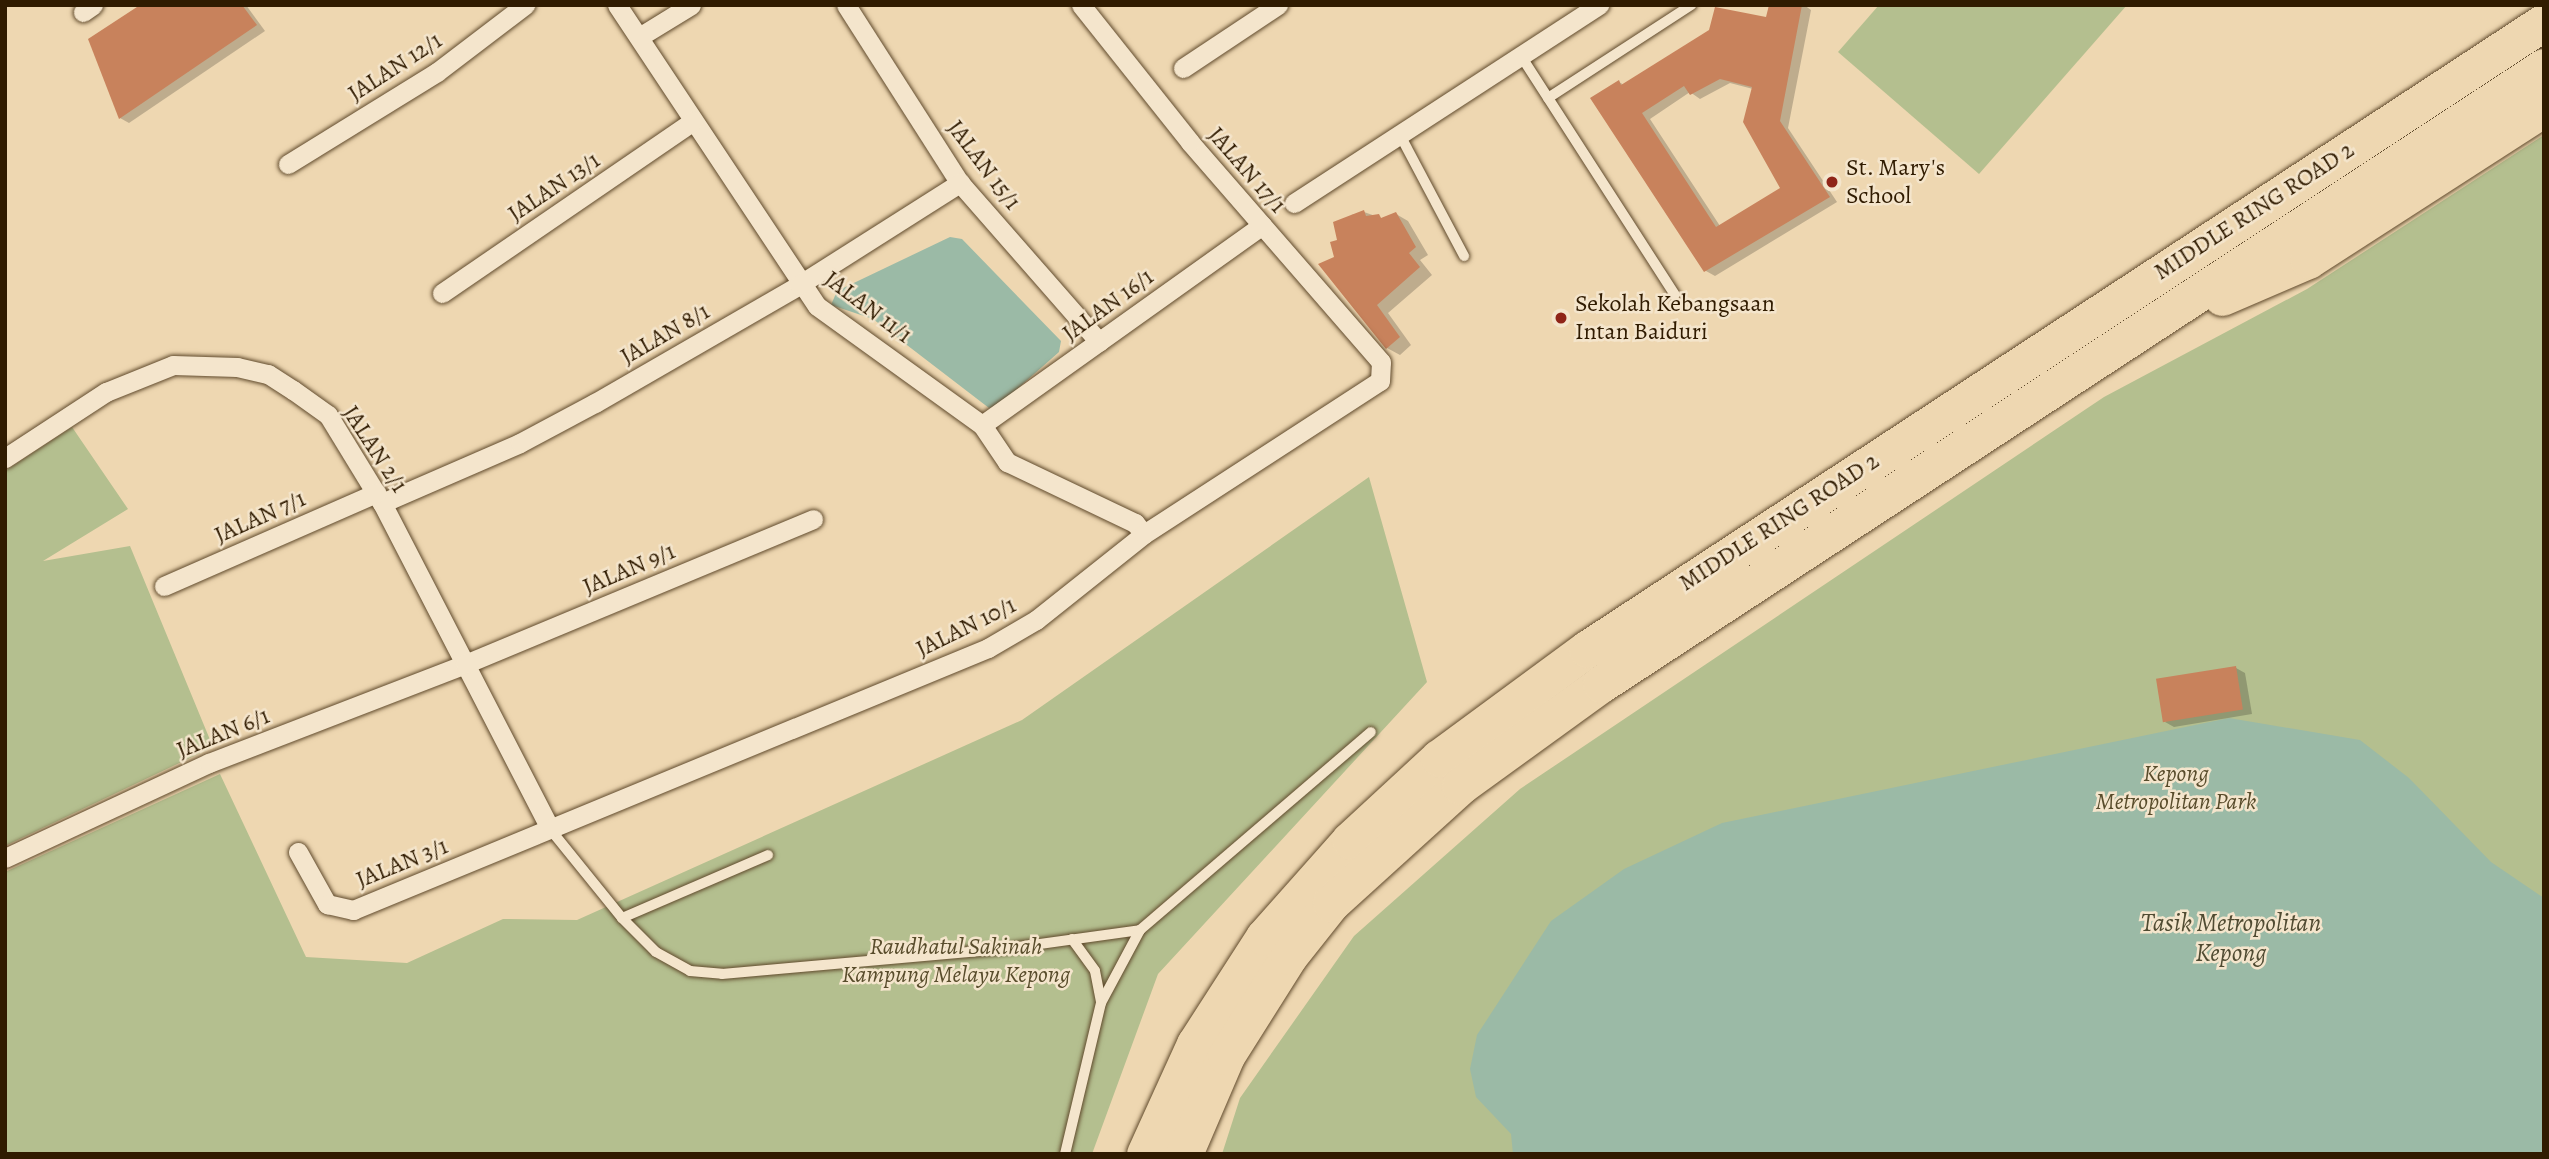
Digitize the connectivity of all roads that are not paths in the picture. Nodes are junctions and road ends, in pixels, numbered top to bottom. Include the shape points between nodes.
1 (525, 5) edge
2 (617, 5) edge
3 (691, 5) edge
4 (846, 5) edge
5 (1081, 5) edge
6 (1278, 5) edge
7 (1599, 5) edge
8 (1691, 5) edge
9 (2544, 10) edge
10 (2530, 31) edge
11 (639, 37) junction
12 (1521, 56) junction
13 (2544, 67) edge
14 (1183, 68) dead end
15 (1548, 98) junction
16 (2544, 108) edge
17 (694, 121) junction
18 (1400, 135) junction
19 (288, 163) dead end
20 (960, 183) junction
21 (1294, 203) dead end
22 (1262, 225) junction
23 (1464, 256) dead end
24 (799, 285) junction
25 (442, 293) dead end
26 (1675, 295) dead end
27 (2131, 336) junction
28 (1099, 342) junction
29 (1381, 362) joint
30 (982, 425) junction
31 (5, 458) edge
32 (379, 498) junction
33 (813, 519) dead end
34 (1144, 534) junction
35 (164, 586) dead end
36 (465, 664) junction
37 (1371, 732) dead end
38 (550, 828) junction
39 (298, 852) dead end
40 (768, 855) dead end
41 (5, 858) edge
42 (622, 918) junction
43 (1140, 930) junction
44 (1072, 939) junction
45 (1101, 1003) junction
46 (1065, 1154) edge
47 (1145, 1154) edge
48 (1184, 1154) edge

1 - 19 street, JALAN 12/1 via 437,72
2 - 11 street
3 - 11 street
4 - 20 street, JALAN 15/1
5 - 22 street, JALAN 17/1
6 - 14 street
7 - 12 street
8 - 15 lane
9 - 10 lane
10 - 47 highway, MIDDLE RING ROAD 2 via 1598,641 1439,758 1350,840 1264,937 1195,1044
11 - 17 street, JALAN 11/1
12 - 15 lane
12 - 18 street
13 - 27 highway, MIDDLE RING ROAD 2
15 - 26 lane
16 - 27 highway via 2308,260
17 - 24 street, JALAN 11/1
17 - 25 street, JALAN 13/1
18 - 21 street
18 - 23 lane
20 - 24 street, JALAN 8/1
20 - 28 street, JALAN 15/1
22 - 28 street, JALAN 16/1
22 - 29 street, JALAN 17/1
24 - 30 street, JALAN 11/1 via 817,306
24 - 32 street, JALAN 8/1 via 531,437
27 - 48 highway, MIDDLE RING ROAD 2 via 1601,684 1460,786 1331,903 1289,956 1226,1056
28 - 30 street, JALAN 16/1
29 - 34 street, JALAN 10/1 via 1380,381
30 - 34 street, JALAN 11/1 via 1007,462 1135,523
31 - 32 street, JALAN 2/1 via 139,376 173,365 208,363 268,374 328,415
32 - 35 street, JALAN 7/1
32 - 36 street, JALAN 2/1
33 - 36 street, JALAN 9/1
34 - 38 street, JALAN 10/1 via 1036,620 988,648
36 - 38 street, JALAN 2/1
36 - 41 street, JALAN 6/1 via 209,763
37 - 43 lane
38 - 39 street, JALAN 3/1 via 354,910 327,904
38 - 42 lane
40 - 42 lane
42 - 44 lane via 656,952 690,971 722,974
43 - 44 lane
43 - 45 lane
44 - 45 lane via 1095,971
45 - 46 lane

